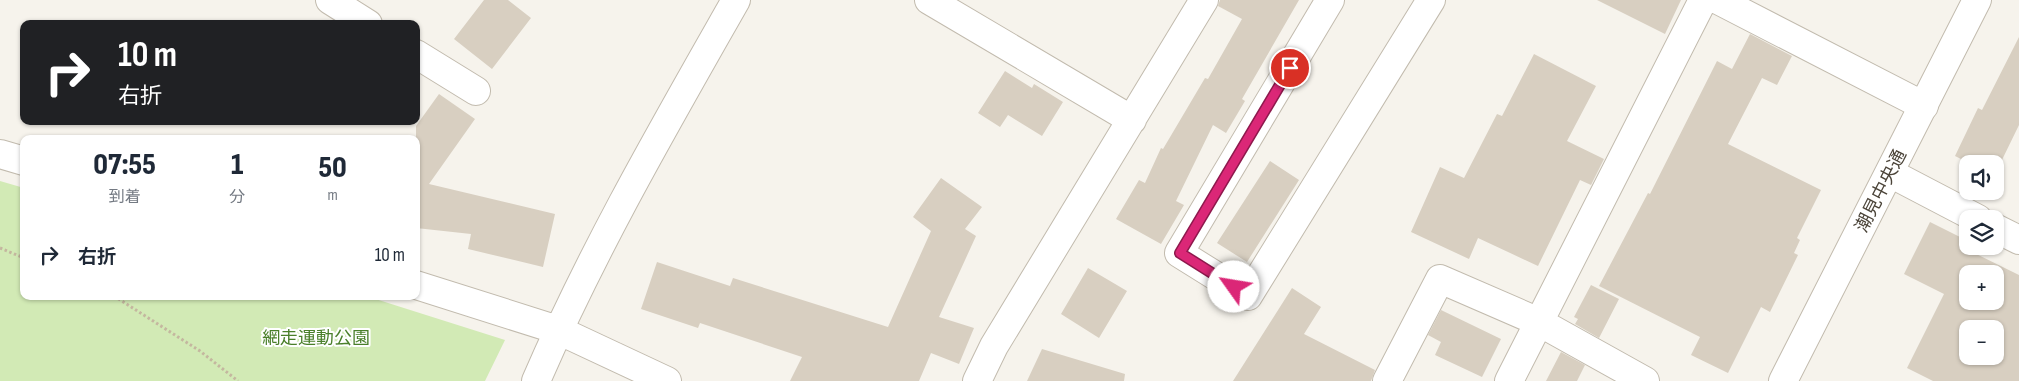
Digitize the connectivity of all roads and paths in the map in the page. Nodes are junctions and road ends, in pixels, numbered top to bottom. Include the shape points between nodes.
1 (330, 0) edge
2 (736, 0) edge
3 (929, 0) edge
4 (1204, 0) edge
5 (1330, 0) edge
6 (1431, 0) edge
7 (1703, 0) edge
8 (1718, 0) edge
9 (1977, 0) edge
10 (362, 20) edge
11 (420, 56) edge
12 (476, 91) dead end
13 (1924, 106) junction
14 (1132, 120) junction
15 (0, 154) edge
16 (20, 160) edge
17 (1890, 173) junction
18 (1961, 210) edge
19 (2004, 232) edge
20 (2019, 240) edge
21 (0, 248) edge
22 (20, 256) edge
23 (420, 286) edge
24 (120, 300) edge
25 (1539, 322) junction
26 (558, 330) junction
27 (238, 381) edge
28 (536, 381) edge
29 (667, 381) edge
30 (977, 381) edge
31 (1387, 381) edge
32 (1509, 381) edge
33 (1645, 381) edge
34 (1783, 381) edge

1 - 10 street
2 - 26 street via 639,172
3 - 14 street
4 - 14 street
5 - 6 street via 1180,253 1248,296
7 - 25 street
8 - 13 street
9 - 13 street, 潮見中央通
11 - 12 street
13 - 17 street, 潮見中央通
14 - 30 street via 994,346
15 - 16 street
17 - 18 street
17 - 34 street, 潮見中央通
19 - 20 street
21 - 22 path
23 - 26 street
24 - 27 path via 200,351
25 - 31 street via 1440,279
25 - 32 street
25 - 33 street
26 - 28 street
26 - 29 street

